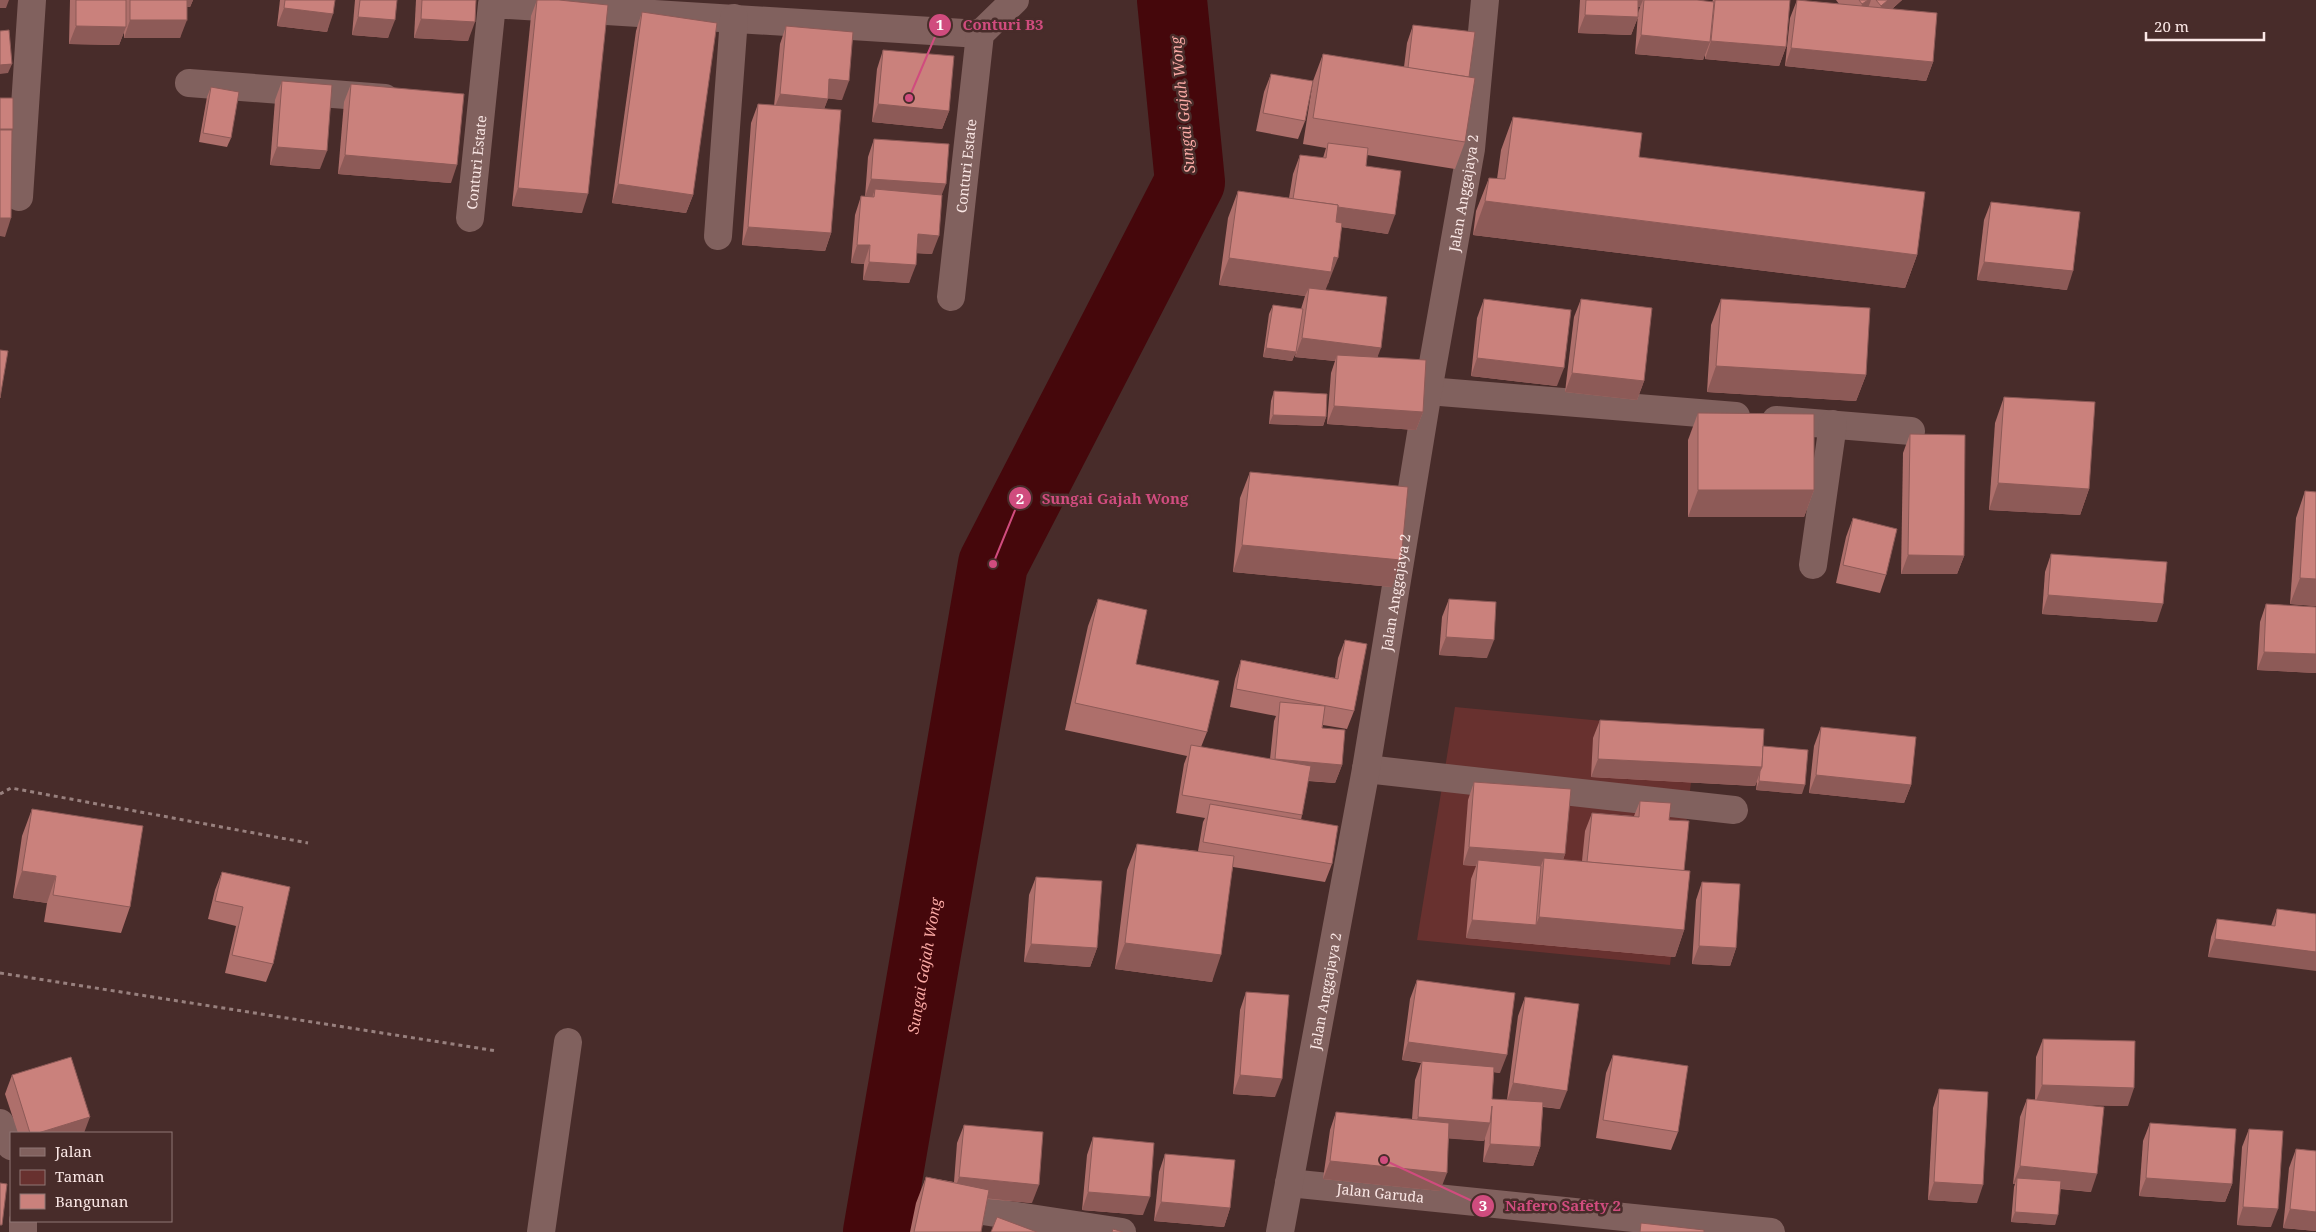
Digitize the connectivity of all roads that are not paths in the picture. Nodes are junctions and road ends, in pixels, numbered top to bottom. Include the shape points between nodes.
1 (32, 0) edge
2 (1015, 0) edge
3 (1485, 0) edge
4 (492, 2) edge
5 (734, 18) junction
6 (980, 34) junction
7 (189, 83) dead end
8 (413, 100) edge
9 (19, 197) dead end
10 (470, 218) dead end
11 (718, 236) dead end
12 (951, 297) dead end
13 (1428, 391) junction
14 (1833, 424) junction
15 (1912, 431) dead end
16 (1813, 565) dead end
17 (1366, 769) junction
18 (1734, 810) dead end
19 (568, 1042) dead end
20 (0, 1123) edge
21 (10, 1144) edge
22 (1289, 1183) junction
23 (963, 1208) edge
24 (1759, 1231) edge
25 (541, 1232) edge
26 (1122, 1232) edge
27 (1280, 1232) edge

1 - 9 street
2 - 6 street
3 - 13 street, Jalan Anggajaya 2 via 1471,149
4 - 5 street, Conturi Estate
4 - 10 street, Conturi Estate via 471,104
5 - 6 street, Conturi Estate
5 - 11 street
6 - 12 street, Conturi Estate
7 - 8 street
13 - 14 street
13 - 17 street, Jalan Anggajaya 2
14 - 15 street
14 - 16 street
17 - 18 street
17 - 22 street, Jalan Anggajaya 2
19 - 25 street
20 - 21 street
22 - 24 street, Jalan Garuda
22 - 27 street, Jalan Anggajaya 2
23 - 26 street

